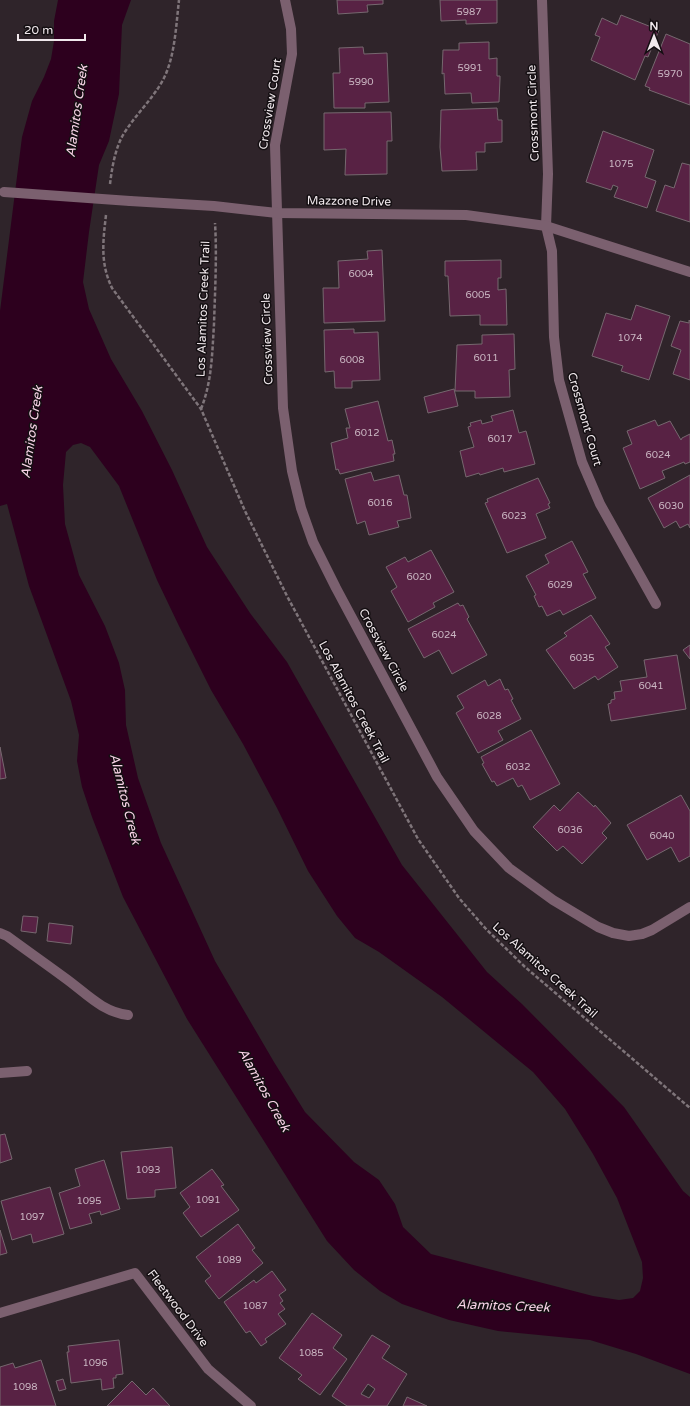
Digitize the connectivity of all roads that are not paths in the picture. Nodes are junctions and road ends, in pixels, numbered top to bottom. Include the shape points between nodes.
1 (285, 0) edge
2 (542, 0) edge
3 (2, 192) edge
4 (277, 213) junction
5 (546, 226) junction
6 (690, 272) edge
7 (656, 604) dead end
8 (690, 907) edge
9 (0, 933) edge
10 (128, 1016) dead end
11 (27, 1071) dead end
12 (0, 1073) edge
13 (0, 1313) edge
14 (251, 1406) edge

1 - 4 street, Crossview Court via 291,29 292,54 275,146
2 - 5 street, Crossmont Circle via 547,153
3 - 4 street, Mazzone Drive, bridge via 214,206
4 - 5 street, Mazzone Drive via 466,215
4 - 8 street, Crossview Circle via 283,408 292,471 301,508 313,542 336,588 437,777 474,830 509,868 553,900 598,927 629,936 642,934
5 - 6 street, Mazzone Drive
5 - 7 street, Crossmont Court via 552,251 554,337 559,380 582,462 600,504
9 - 10 street via 67,979 100,1006 116,1014
11 - 12 street
13 - 14 street, Fleetwood Drive via 136,1273 208,1369

